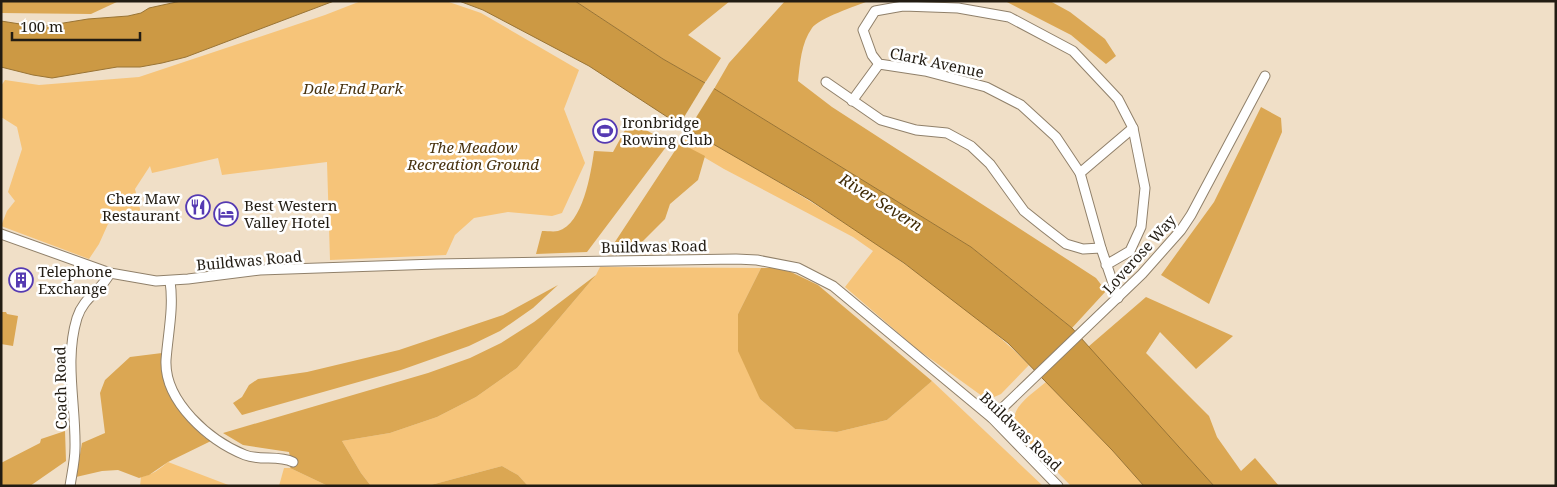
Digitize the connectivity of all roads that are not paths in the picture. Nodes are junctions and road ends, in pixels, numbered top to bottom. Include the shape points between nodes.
1 (880, 64) junction
2 (1265, 76) dead end
3 (826, 82) dead end
4 (852, 101) junction
5 (1133, 128) junction
6 (1080, 173) junction
7 (1, 234) edge
8 (1101, 248) junction
9 (1106, 265) junction
10 (110, 273) junction
11 (170, 281) junction
12 (1118, 298) junction
13 (992, 418) junction
14 (288, 457) dead end
15 (70, 486) edge
16 (1058, 486) edge

1 - 4 street
1 - 5 street, Clark Avenue via 872,55 863,30 875,11 903,6 958,8 1009,17 1073,51 1118,99
1 - 6 street, Clark Avenue via 986,86 1021,105 1056,137
2 - 12 street, Loverose Way via 1191,215
3 - 4 street
4 - 8 street via 881,120 916,130 947,132 971,146 990,164 1024,211 1044,227 1066,244 1083,250
5 - 6 street
5 - 9 street, Clark Avenue via 1145,188 1142,227 1130,251
6 - 8 street, Clark Avenue
7 - 10 street, Buildwas Road
8 - 9 street, Clark Avenue
9 - 12 street, Clark Avenue
10 - 11 street, Buildwas Road
10 - 15 street, Coach Road via 104,284 81,306 73,334 71,391 75,449
11 - 13 street, Buildwas Road via 260,270 436,264 736,259 781,264 798,268 832,286
11 - 14 street via 173,300 166,362 171,387 179,401 206,433 233,450 252,457
12 - 13 street, Loverose Way
13 - 16 street, Buildwas Road

